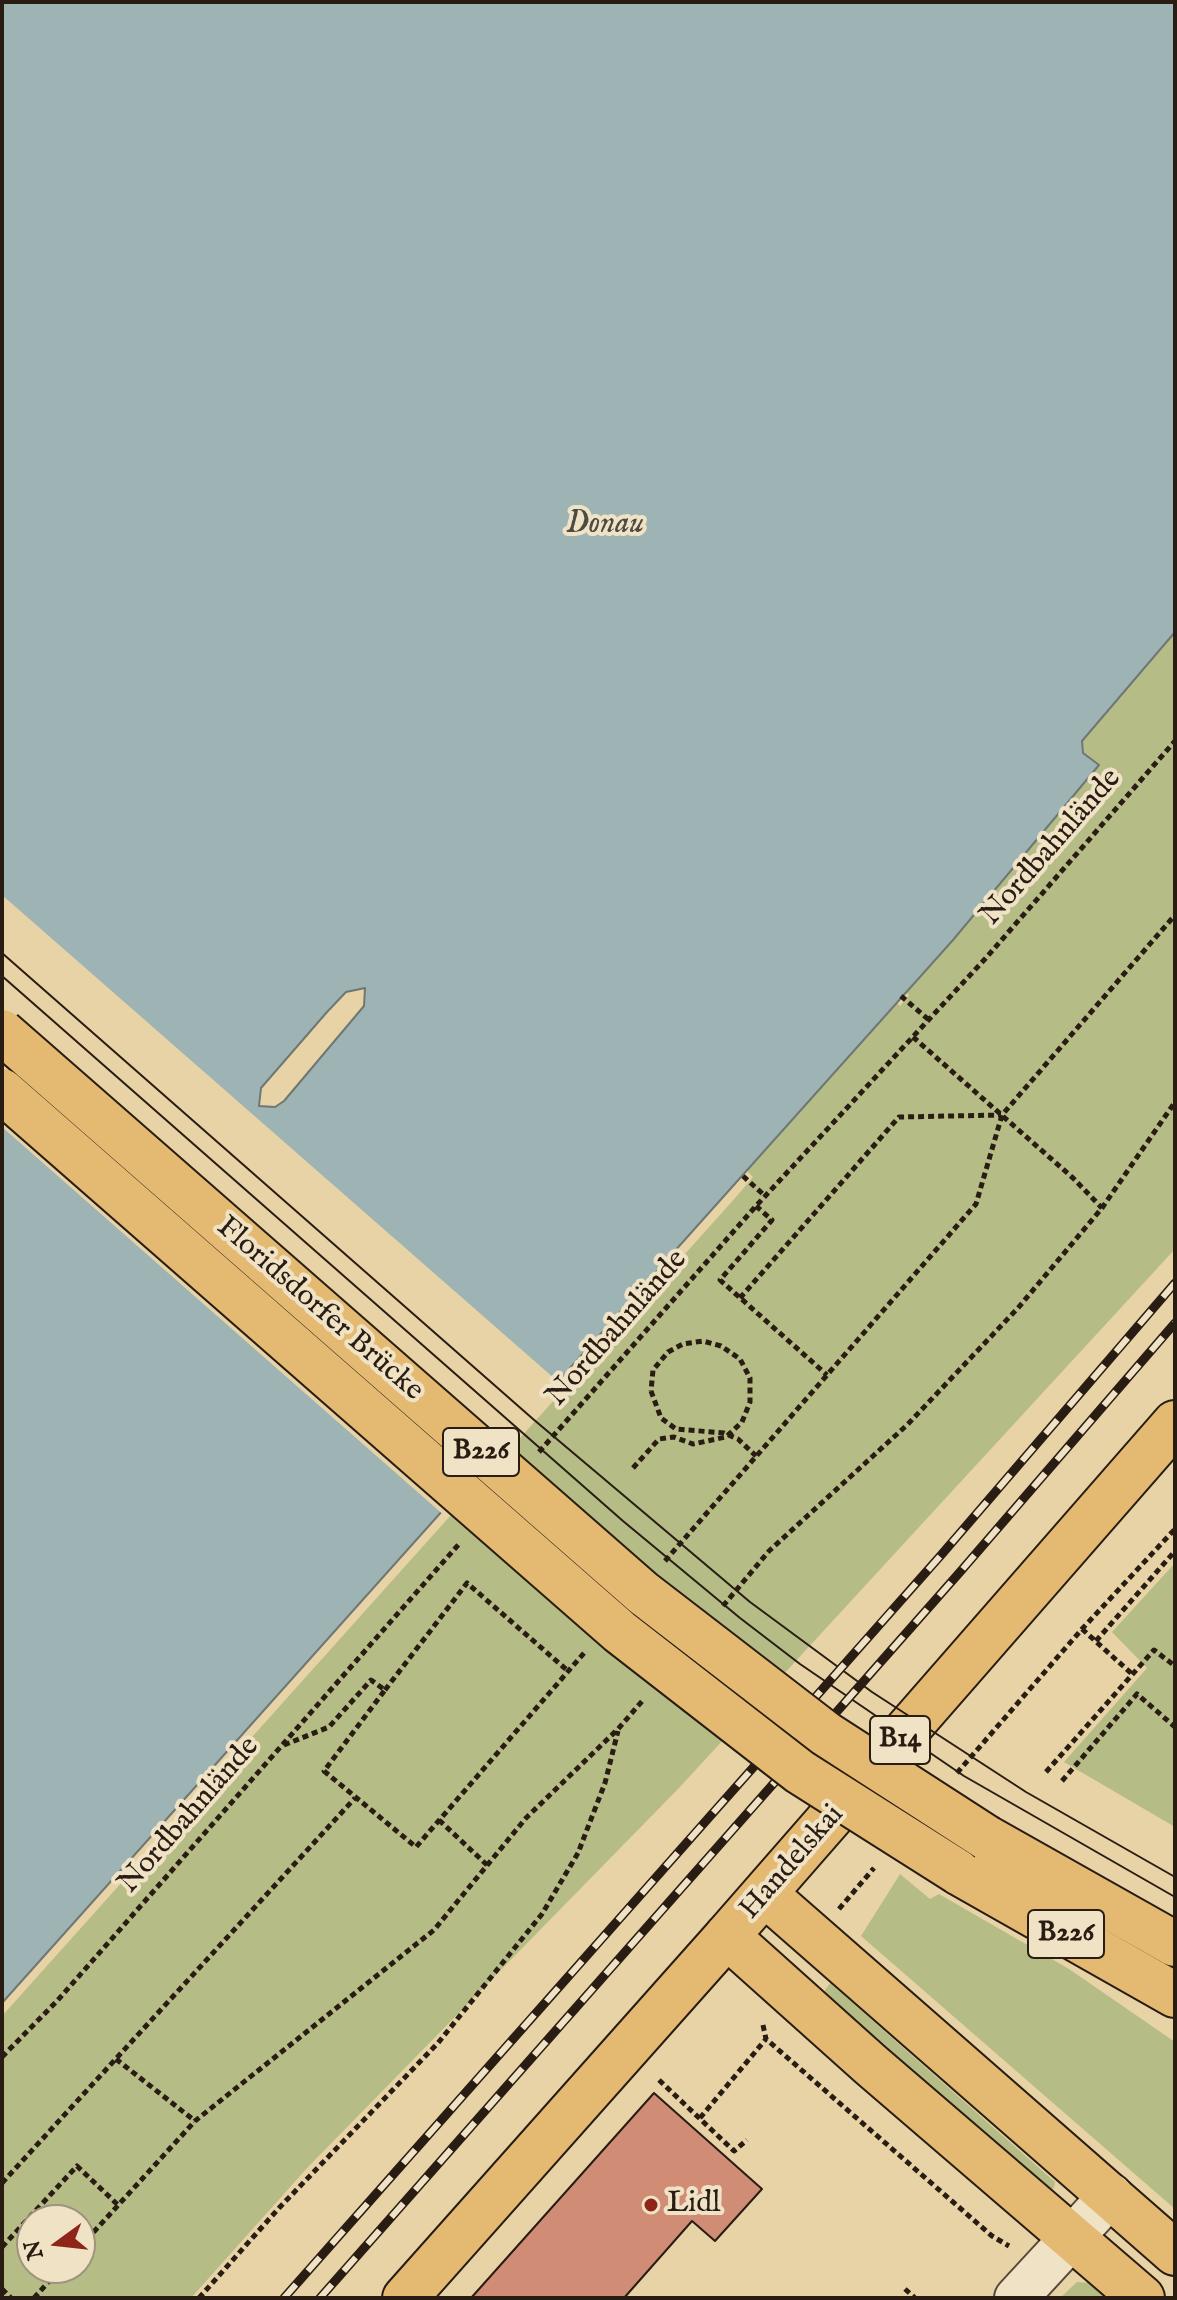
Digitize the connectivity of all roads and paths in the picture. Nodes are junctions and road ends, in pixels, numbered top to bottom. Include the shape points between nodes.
1 (1175, 741) edge
2 (1175, 915) edge
3 (901, 996) dead end
4 (929, 1020) junction
5 (2, 1032) edge
6 (913, 1037) junction
7 (2, 1091) edge
8 (1002, 1115) junction
9 (743, 1176) dead end
10 (765, 1196) junction
11 (756, 1206) junction
12 (1102, 1208) dead end
13 (740, 1298) junction
14 (827, 1375) junction
15 (1175, 1423) edge
16 (756, 1456) junction
17 (534, 1458) dead end
18 (633, 1468) dead end
19 (1175, 1529) edge
20 (460, 1543) dead end
21 (1175, 1551) edge
22 (662, 1564) dead end
23 (1096, 1641) junction
24 (589, 1647) dead end
25 (1175, 1666) edge
26 (568, 1671) junction
27 (1132, 1674) junction
28 (385, 1690) junction
29 (1175, 1727) edge
30 (618, 1729) dead end
31 (281, 1747) junction
32 (1046, 1772) dead end
33 (1062, 1781) dead end
34 (355, 1798) junction
35 (439, 1820) junction
36 (487, 1865) dead end
37 (766, 1895) junction
38 (727, 1936) junction
39 (1175, 1944) edge
40 (1175, 1995) edge
41 (2, 2057) edge
42 (116, 2059) junction
43 (659, 2080) dead end
44 (700, 2118) junction
45 (195, 2121) dead end
46 (747, 2140) dead end
47 (2, 2183) edge
48 (1111, 2195) junction
49 (118, 2205) dead end
50 (2, 2247) edge
51 (1058, 2252) junction
52 (1175, 2253) edge
53 (2, 2289) edge
54 (905, 2289) dead end
55 (11, 2298) edge
56 (199, 2298) edge
57 (405, 2298) edge
58 (915, 2298) edge
59 (1016, 2298) edge
60 (1142, 2298) edge

1 - 4 path, Nordbahnlände
2 - 8 path
3 - 4 path
4 - 6 path, Nordbahnlände
5 - 39 main road, Floridsdorfer Brücke / B226, bridge via 643,1593 826,1734 987,1838
6 - 8 path
6 - 10 path, Nordbahnlände
7 - 40 main road, Floridsdorfer Brücke / B226, bridge via 620,1632 800,1772 958,1872
8 - 12 path
8 - 13 path via 899,1117
8 - 14 path via 976,1204
9 - 10 path
10 - 11 path, Nordbahnlände
11 - 13 path via 772,1220 720,1280
11 - 17 path, Nordbahnlände
13 - 14 path
14 - 16 path
15 - 37 main road, Handelskai / B14
16 - 18 path, bridge via 738,1439 724,1433 676,1429 661,1418 651,1391 653,1370 668,1352 703,1341 740,1359 750,1378 750,1402 742,1422 726,1437 693,1444 674,1437 659,1439
16 - 22 path
19 - 23 path via 1082,1629
20 - 31 path, Nordbahnlände
21 - 23 path
23 - 27 path
24 - 26 path
25 - 27 path via 1154,1650
26 - 28 path via 467,1583
26 - 35 path
27 - 32 path
28 - 31 path via 371,1680 329,1727
28 - 34 path via 324,1771
29 - 33 path via 1137,1694
30 - 56 path via 605,1783 578,1853 542,1914 438,2043
31 - 41 path, Nordbahnlände
34 - 35 path via 416,1847
34 - 42 path
35 - 36 path
37 - 38 main road, Handelskai / B14
37 - 48 main road
38 - 51 main road via 871,2065
38 - 57 main road, Handelskai / B14
42 - 45 path
42 - 47 path
43 - 44 path
44 - 46 path via 734,2151
44 - 51 path via 766,2039 992,2236
48 - 51 street
48 - 52 main road
49 - 50 path via 77,2166
51 - 59 street
51 - 60 main road
53 - 55 path
54 - 58 path

